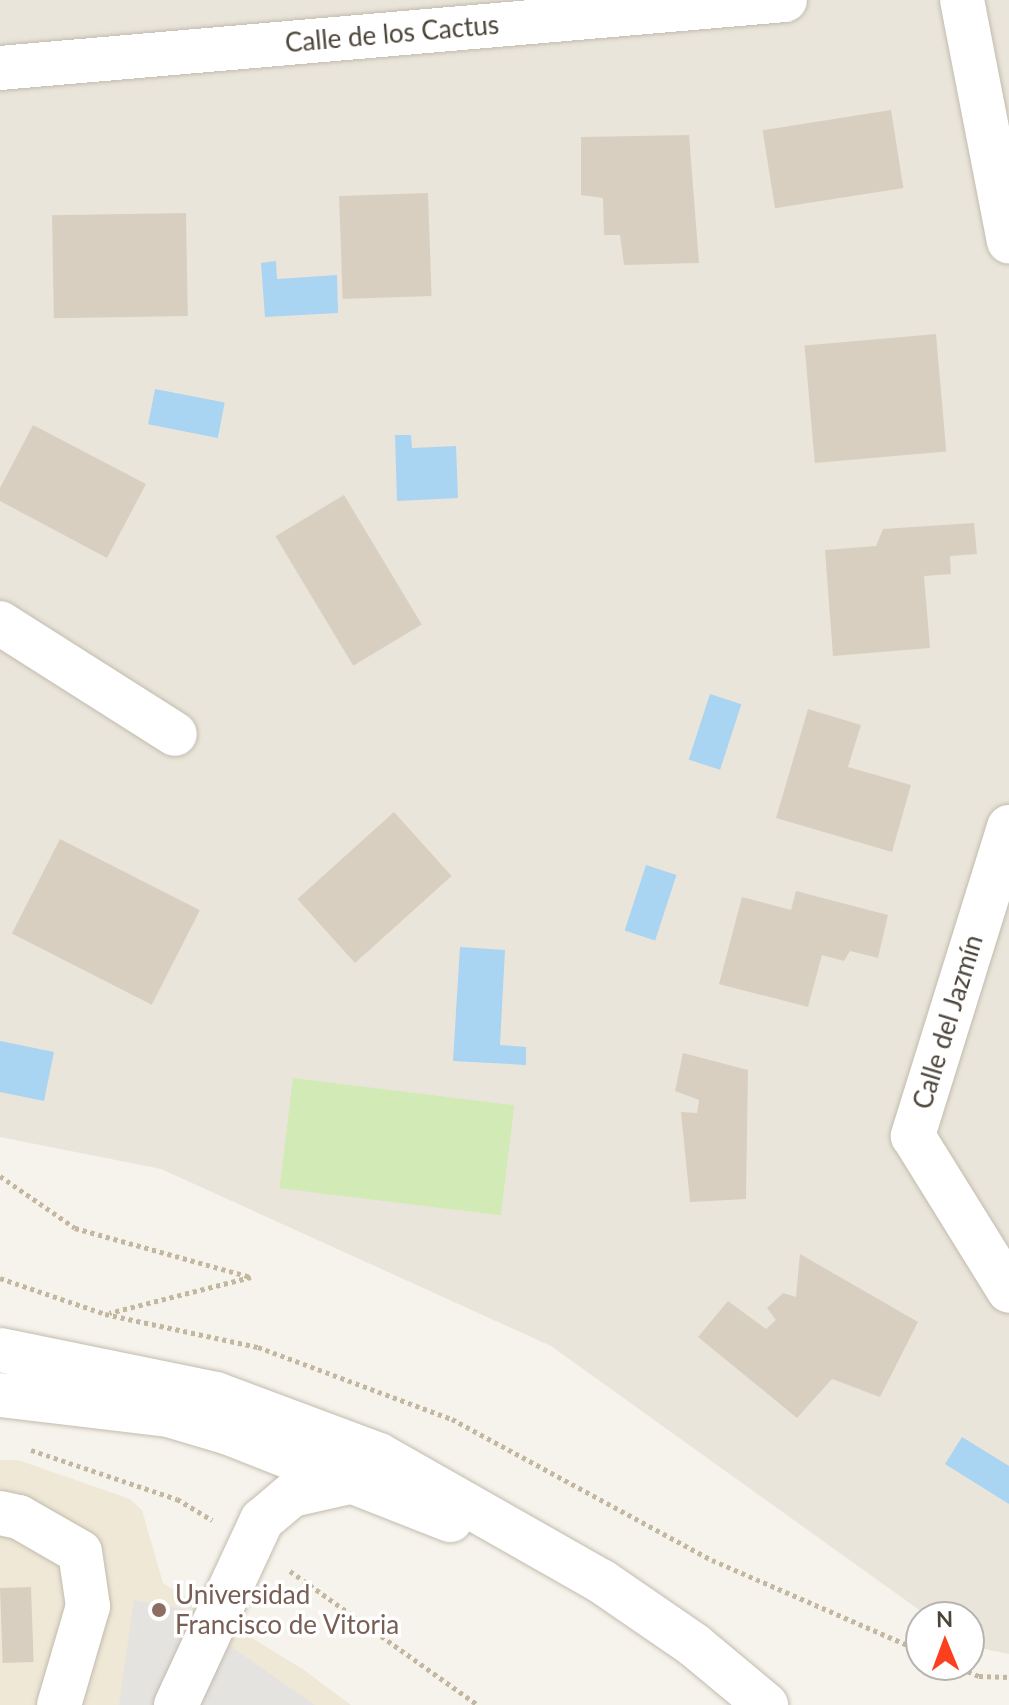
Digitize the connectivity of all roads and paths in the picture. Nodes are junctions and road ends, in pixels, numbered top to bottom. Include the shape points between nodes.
1 (785, 0) edge
2 (962, 0) edge
3 (0, 68) edge
4 (1009, 241) edge
5 (0, 623) edge
6 (175, 734) dead end
7 (1009, 827) edge
8 (0, 1176) edge
9 (1009, 1291) edge
10 (105, 1314) dead end
11 (0, 1350) edge
12 (0, 1395) edge
13 (229, 1433) junction
14 (354, 1481) junction
15 (0, 1513) edge
16 (262, 1520) junction
17 (601, 1581) junction
18 (985, 1676) edge
19 (1009, 1677) edge
20 (59, 1705) edge
21 (176, 1705) edge
22 (766, 1705) edge

1 - 3 street, Calle de los Cactus
2 - 4 street
5 - 6 street
7 - 9 street, Calle del Jazmín via 913,1136
8 - 10 path via 75,1228 251,1277
11 - 17 street via 160,1379 319,1430 447,1489
12 - 13 street via 105,1405
13 - 14 street
13 - 16 street via 259,1483
14 - 16 street via 292,1495
14 - 17 street
15 - 20 street via 19,1517 80,1552 88,1606
16 - 21 street
17 - 22 street via 694,1645
18 - 19 path

